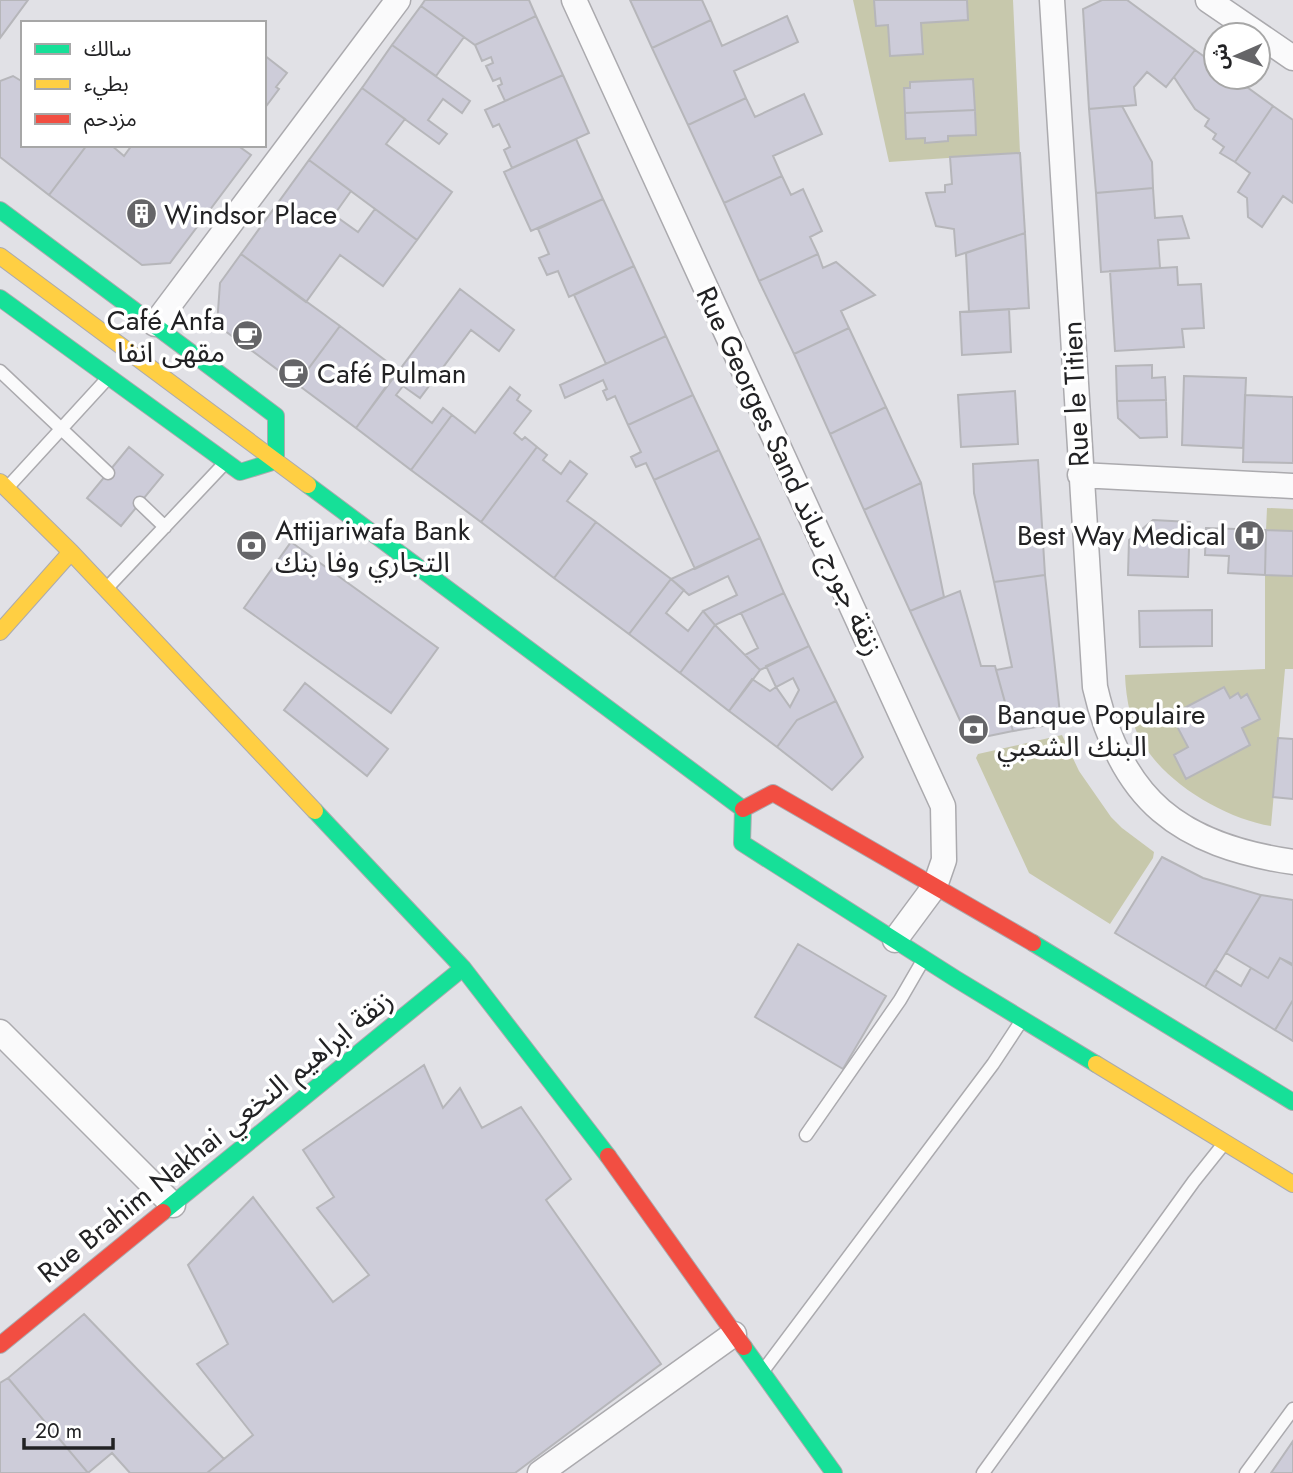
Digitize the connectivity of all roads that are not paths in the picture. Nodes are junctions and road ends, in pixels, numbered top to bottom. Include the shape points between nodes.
1 (398, 0) edge
2 (575, 0) edge
3 (1052, 0) edge
4 (1208, 0) edge
5 (1293, 58) edge
6 (0, 210) edge
7 (0, 256) edge
8 (0, 298) edge
9 (155, 324) junction
10 (0, 371) edge
11 (109, 377) junction
12 (61, 429) junction
13 (276, 460) junction
14 (226, 462) junction
15 (108, 473) dead end
16 (1080, 475) junction
17 (3, 485) edge
18 (1293, 485) edge
19 (140, 503) dead end
20 (164, 527) junction
21 (71, 552) junction
22 (106, 589) junction
23 (0, 632) edge
24 (743, 808) junction
25 (1293, 862) edge
26 (935, 886) junction
27 (895, 940) junction
28 (924, 958) junction
29 (463, 968) junction
30 (1023, 1020) junction
31 (0, 1032) edge
32 (1293, 1102) edge
33 (806, 1135) dead end
34 (1225, 1143) junction
35 (1293, 1185) edge
36 (173, 1205) junction
37 (734, 1334) junction
38 (0, 1345) edge
39 (762, 1372) junction
40 (1293, 1409) edge
41 (540, 1473) edge
42 (834, 1473) edge
43 (983, 1473) edge
44 (1246, 1473) edge

1 - 9 street
2 - 26 street, Rue Georges Sand زنقة جورج ساند via 943,806 944,860
3 - 16 street, Rue le Titien
4 - 5 street
6 - 9 main road
7 - 13 main road
8 - 11 main road
9 - 13 main road via 276,416
10 - 12 lane
11 - 12 lane
11 - 14 main road
12 - 15 lane
12 - 17 lane
13 - 14 main road via 240,472
13 - 24 main road
14 - 20 lane
16 - 18 street
16 - 25 street, Rue le Titien via 1095,687 1115,751 1131,780 1166,816 1186,829 1258,857
17 - 21 main road
19 - 20 lane
20 - 22 lane
21 - 22 main road
21 - 23 main road
22 - 29 main road
24 - 26 main road via 773,793
24 - 27 main road via 742,843
26 - 27 street, Rue Georges Sand زنقة جورج ساند
26 - 32 main road
27 - 28 main road
28 - 30 main road
28 - 33 lane
29 - 36 main road, Rue Brahim Nakhai زنقة ابراهيم النخعي
29 - 37 main road via 580,1118
30 - 34 main road
30 - 39 lane
31 - 36 street
34 - 35 main road
34 - 43 lane
36 - 38 main road, Rue Brahim Nakhai زنقة ابراهيم النخعي
37 - 39 main road
37 - 41 street
39 - 42 main road
40 - 44 lane

